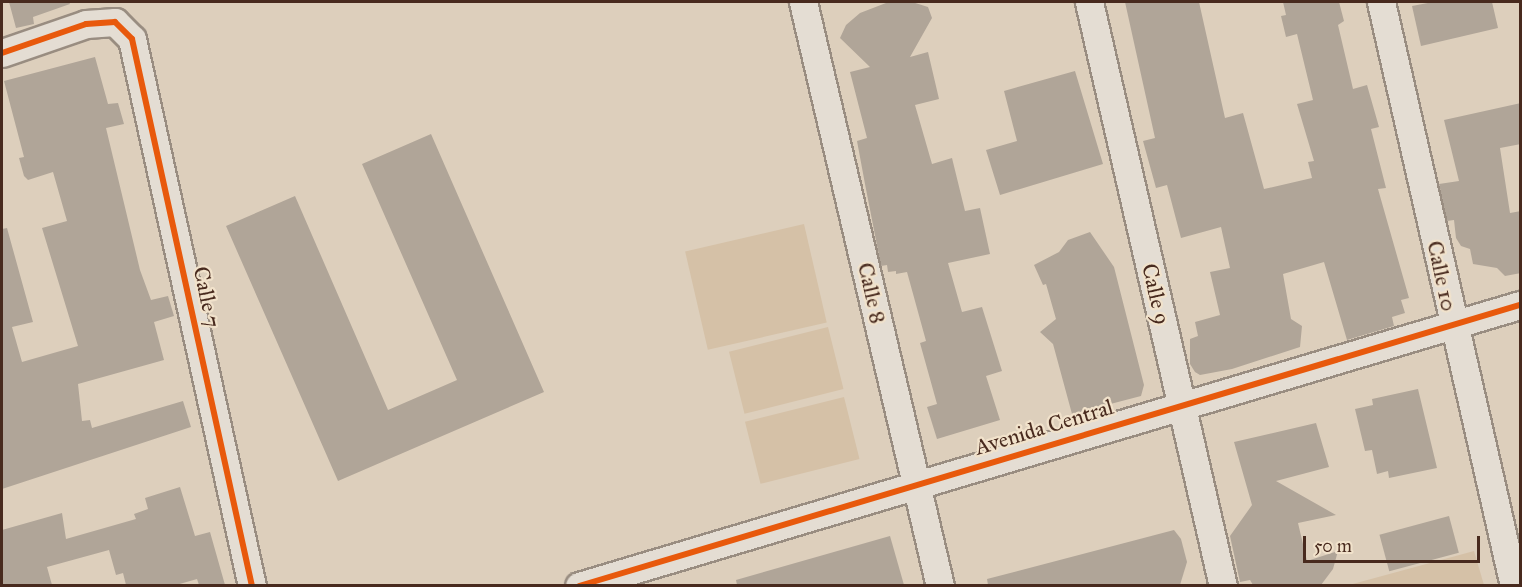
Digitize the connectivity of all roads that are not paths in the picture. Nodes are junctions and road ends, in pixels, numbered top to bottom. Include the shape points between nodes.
1 (803, 2) edge
2 (1089, 2) edge
3 (1382, 2) edge
4 (2, 53) edge
5 (1521, 305) edge
6 (1453, 324) junction
7 (1181, 403) junction
8 (917, 485) junction
9 (632, 578) edge
10 (252, 585) edge
11 (579, 585) edge
12 (940, 585) edge
13 (1223, 585) edge
14 (1514, 585) edge

1 - 8 street, Calle 8
2 - 7 street, Calle 9
3 - 6 street, Calle 10
4 - 10 street, Calle 7 via 86,24 115,22 132,39
5 - 6 street, Avenida Central
6 - 7 street, Avenida Central
6 - 14 street, Calle 10
7 - 8 street, Avenida Central
7 - 13 street, Calle 9
8 - 9 street, Avenida Central
8 - 12 street, Calle 8
9 - 11 street, Avenida Central

